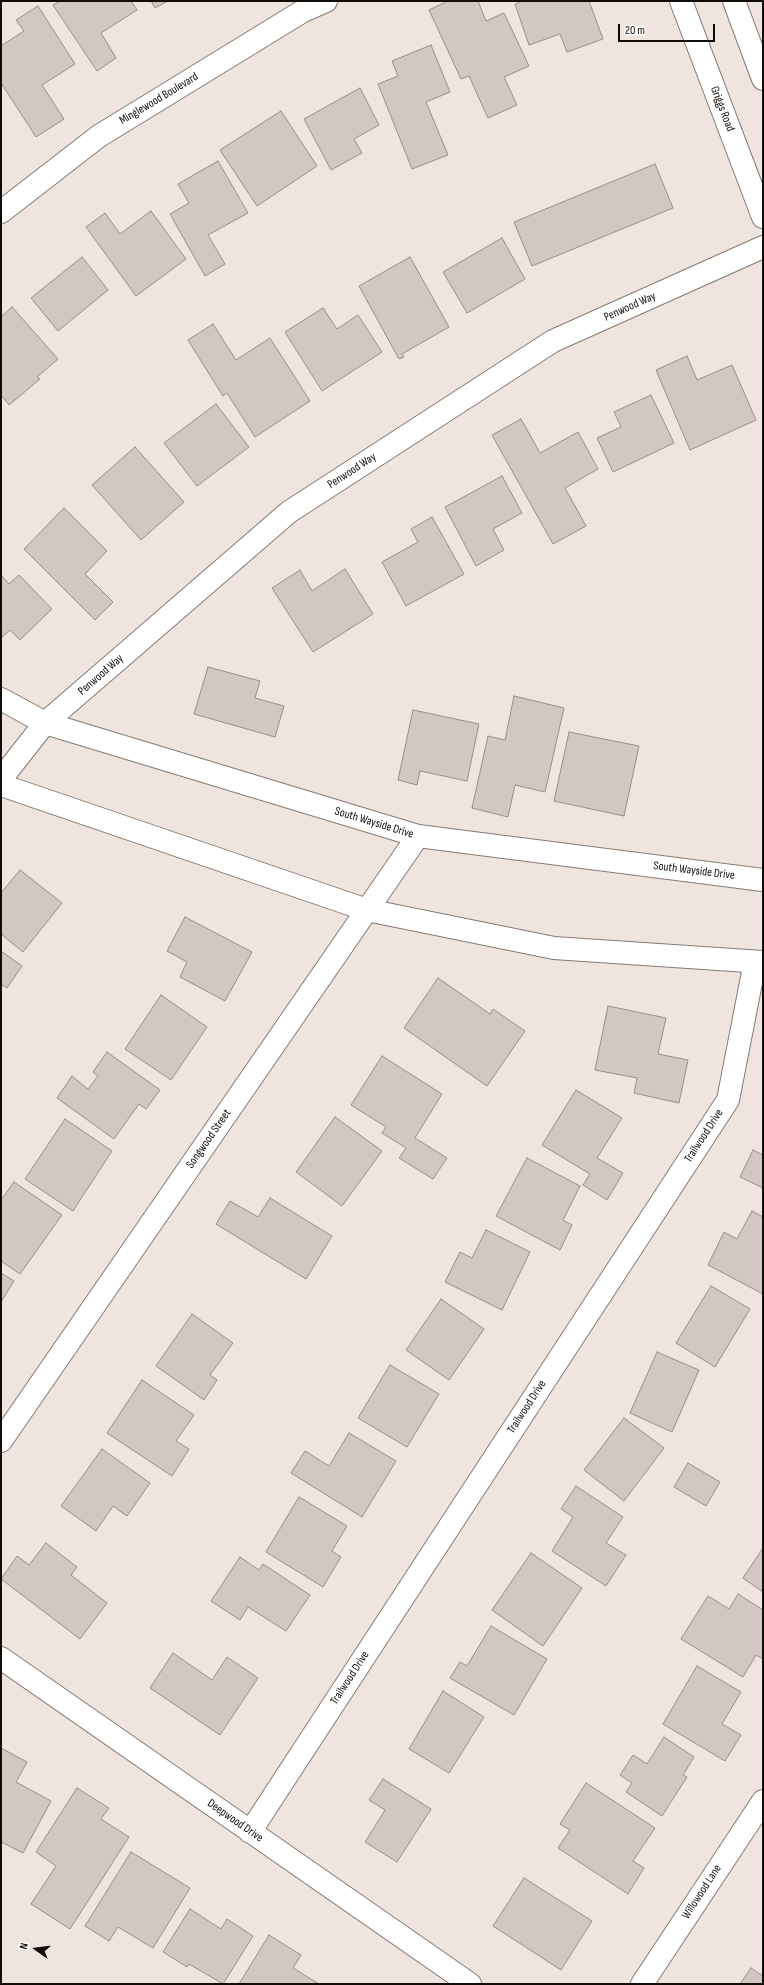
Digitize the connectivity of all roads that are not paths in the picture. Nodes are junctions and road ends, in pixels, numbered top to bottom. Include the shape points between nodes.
1 (326, 1) edge
2 (681, 1) edge
3 (734, 1) edge
4 (763, 79) edge
5 (1, 212) edge
6 (763, 217) edge
7 (763, 248) edge
8 (1, 699) edge
9 (45, 723) junction
10 (1, 780) edge
11 (1, 785) edge
12 (418, 836) junction
13 (763, 880) edge
14 (367, 910) junction
15 (759, 962) edge
16 (1, 1441) edge
17 (1, 1658) edge
18 (763, 1801) edge
19 (250, 1832) junction
20 (470, 1984) edge
21 (642, 1984) edge

1 - 5 street, Minglewood Boulevard via 303,11 98,136
2 - 6 street, Griggs Road
3 - 4 street
7 - 9 street, Penwood Way via 553,341 289,512
8 - 9 street, South Wayside Drive
9 - 10 street, Penwood Way
9 - 12 street, South Wayside Drive
11 - 14 street
12 - 13 street, South Wayside Drive
12 - 14 street, Songwood Street
14 - 15 street via 554,948
14 - 16 street, Songwood Street
15 - 19 street, Trailwood Drive via 728,1100
17 - 19 street, Deepwood Drive
18 - 21 street, Willowood Lane
19 - 20 street, Deepwood Drive

